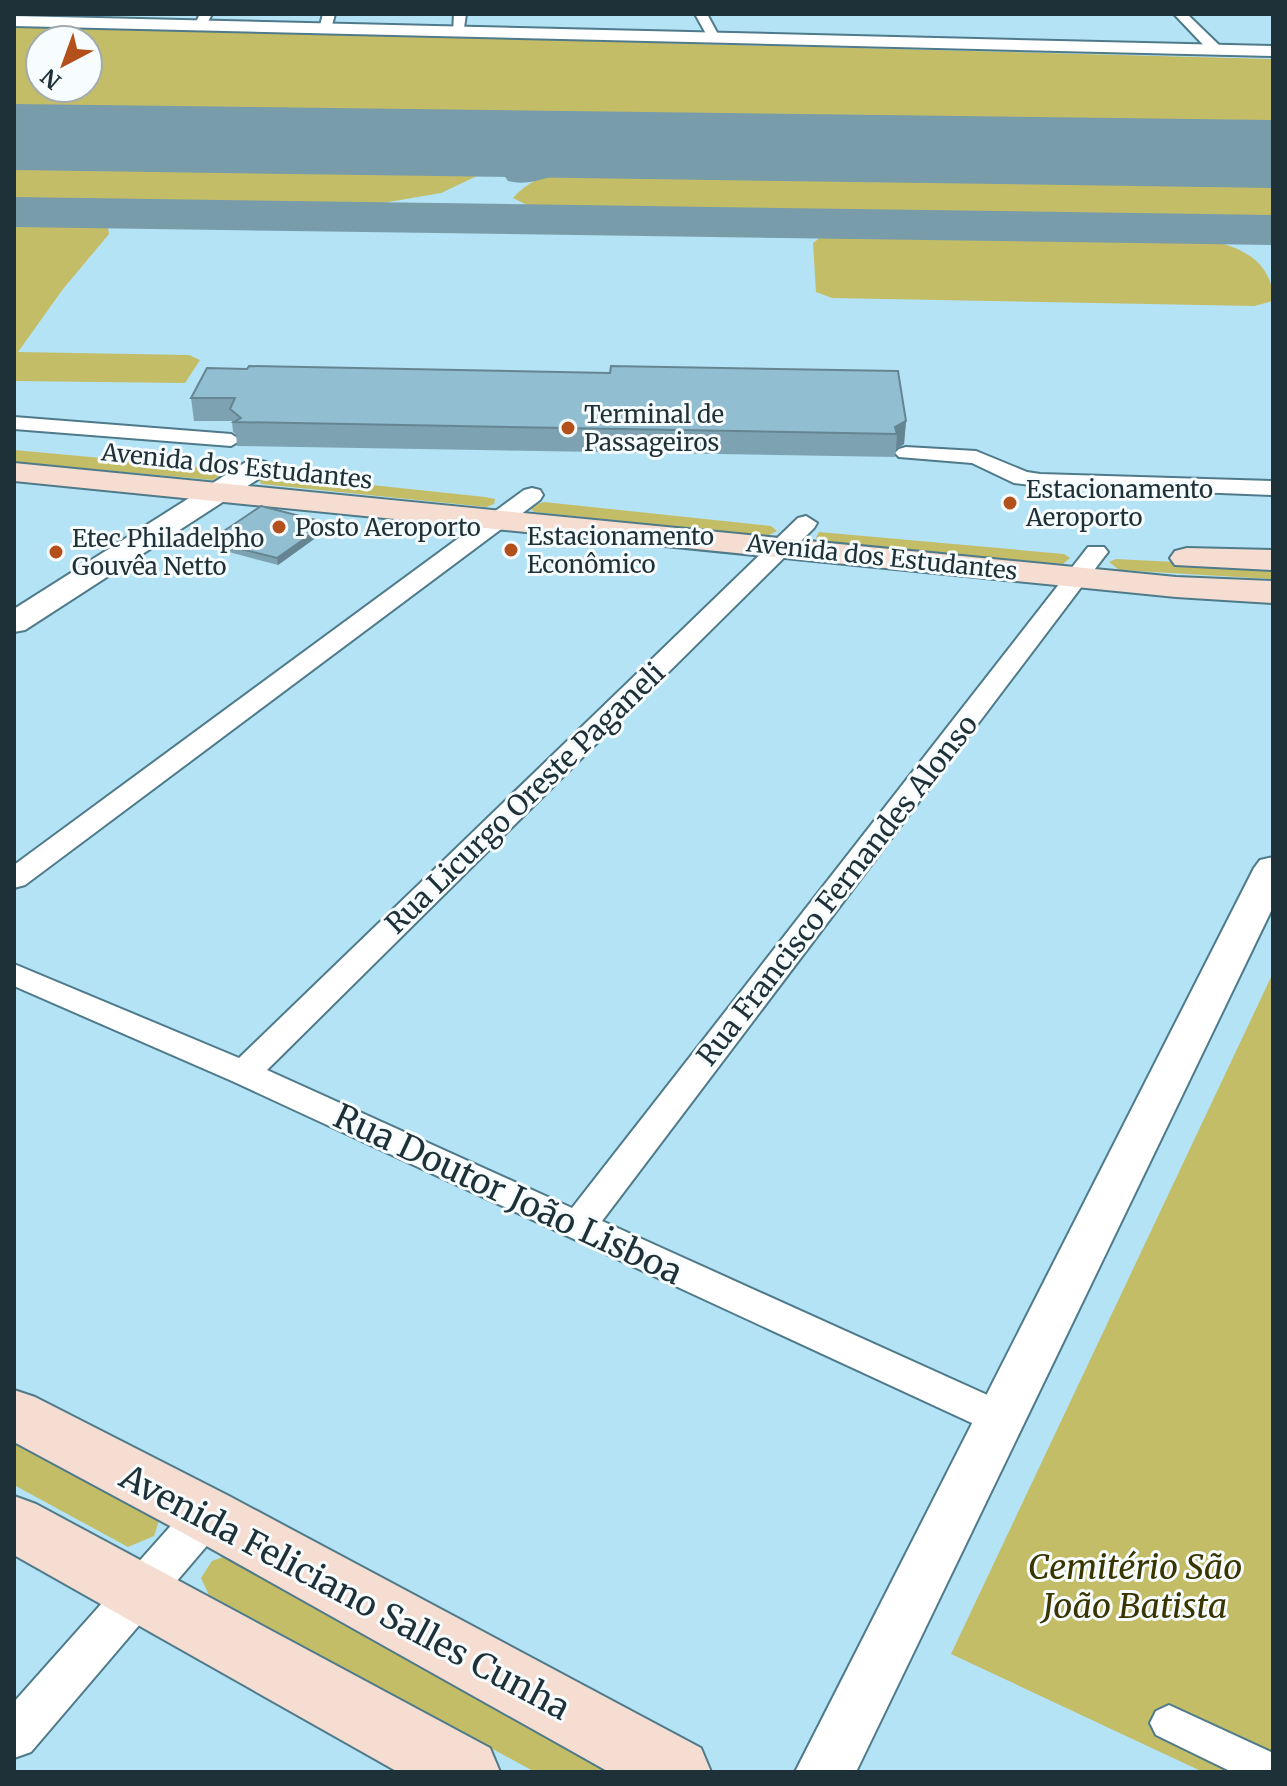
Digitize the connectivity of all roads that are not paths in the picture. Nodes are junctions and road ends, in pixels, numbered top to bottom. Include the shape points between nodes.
1 (460, 14) edge
2 (701, 14) edge
3 (1180, 14) edge
4 (90, 18) edge
5 (203, 20) edge
6 (14, 21) edge
7 (327, 21) edge
8 (459, 32) junction
9 (714, 38) junction
10 (1216, 50) junction
11 (1273, 51) edge
12 (14, 423) edge
13 (231, 440) edge
14 (14, 445) edge
15 (906, 453) edge
16 (256, 468) junction
17 (14, 472) edge
18 (1273, 488) edge
19 (221, 493) junction
20 (532, 495) junction
21 (497, 521) junction
22 (806, 523) junction
23 (780, 547) junction
24 (1273, 560) edge
25 (1087, 564) junction
26 (1273, 592) edge
27 (14, 623) edge
28 (1273, 868) edge
29 (14, 879) edge
30 (14, 974) edge
31 (244, 1073) junction
32 (578, 1227) junction
33 (14, 1414) edge
34 (1000, 1419) junction
35 (207, 1515) junction
36 (14, 1523) edge
37 (140, 1593) junction
38 (1169, 1723) dead end
39 (14, 1736) edge
40 (465, 1772) edge
41 (675, 1772) edge
42 (825, 1772) edge
43 (1272, 1772) edge

1 - 8 street
2 - 9 street
3 - 10 street
4 - 5 street
4 - 6 street
5 - 7 street
7 - 8 street
8 - 9 street
9 - 10 street
10 - 11 street
12 - 13 street
14 - 16 main road, Avenida dos Estudantes
15 - 18 street via 976,457 1022,478 1040,480
16 - 19 street
16 - 20 main road, Avenida dos Estudantes
17 - 19 main road, Avenida dos Estudantes
19 - 21 main road, Avenida dos Estudantes
19 - 27 street
20 - 21 street
20 - 22 main road, Avenida dos Estudantes
21 - 23 main road, Avenida dos Estudantes
21 - 29 street
22 - 23 street, Rua Licurgo Oreste Paganeli
22 - 25 main road, Avenida dos Estudantes
23 - 25 main road, Avenida dos Estudantes
23 - 31 street, Rua Licurgo Oreste Paganeli
24 - 25 main road, Avenida dos Estudantes
25 - 26 main road, Avenida dos Estudantes
25 - 32 street, Rua Francisco Fernandes Alonso
28 - 34 street
30 - 31 street, Rua Doutor João Lisboa
31 - 32 street, Rua Doutor João Lisboa
32 - 34 street, Rua Doutor João Lisboa
33 - 35 main road, Avenida Feliciano Salles Cunha
34 - 42 street
35 - 37 street
35 - 41 main road, Avenida Feliciano Salles Cunha
36 - 37 main road
37 - 39 street
37 - 40 main road
38 - 43 street

